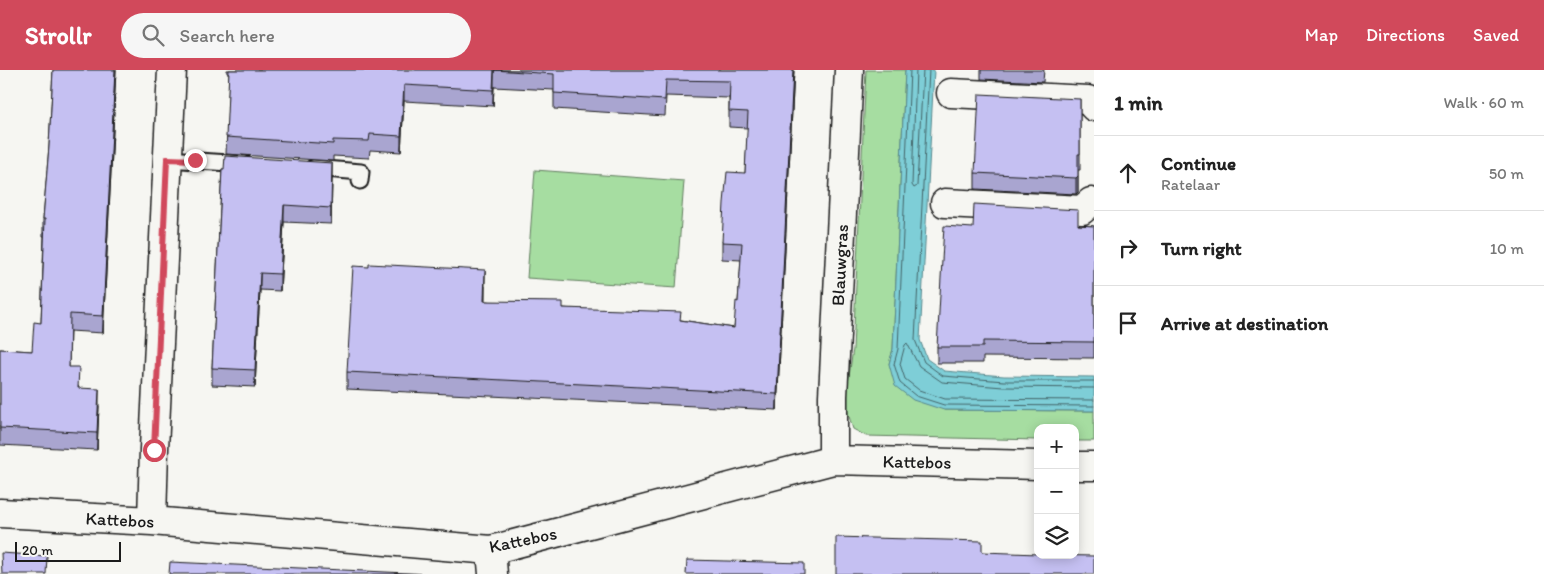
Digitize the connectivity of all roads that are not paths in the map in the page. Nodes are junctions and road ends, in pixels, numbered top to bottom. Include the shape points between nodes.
1 (172, 70) edge
2 (850, 70) edge
3 (951, 93) dead end
4 (1094, 106) edge
5 (167, 159) junction
6 (264, 165) edge
7 (303, 168) edge
8 (360, 181) dead end
9 (1091, 202) dead end
10 (946, 203) dead end
11 (833, 460) junction
12 (1034, 465) edge
13 (1079, 466) edge
14 (1094, 466) edge
15 (0, 513) edge
16 (152, 521) junction
17 (492, 562) edge

1 - 5 street
2 - 11 street, Blauwgras via 833,396
3 - 4 street via 1088,100
5 - 6 lane
5 - 16 street
7 - 8 lane via 361,172
9 - 10 street via 1082,210
11 - 12 street, Kattebos
11 - 17 street, Kattebos
13 - 14 street
15 - 16 street, Kattebos
16 - 17 street, Kattebos

